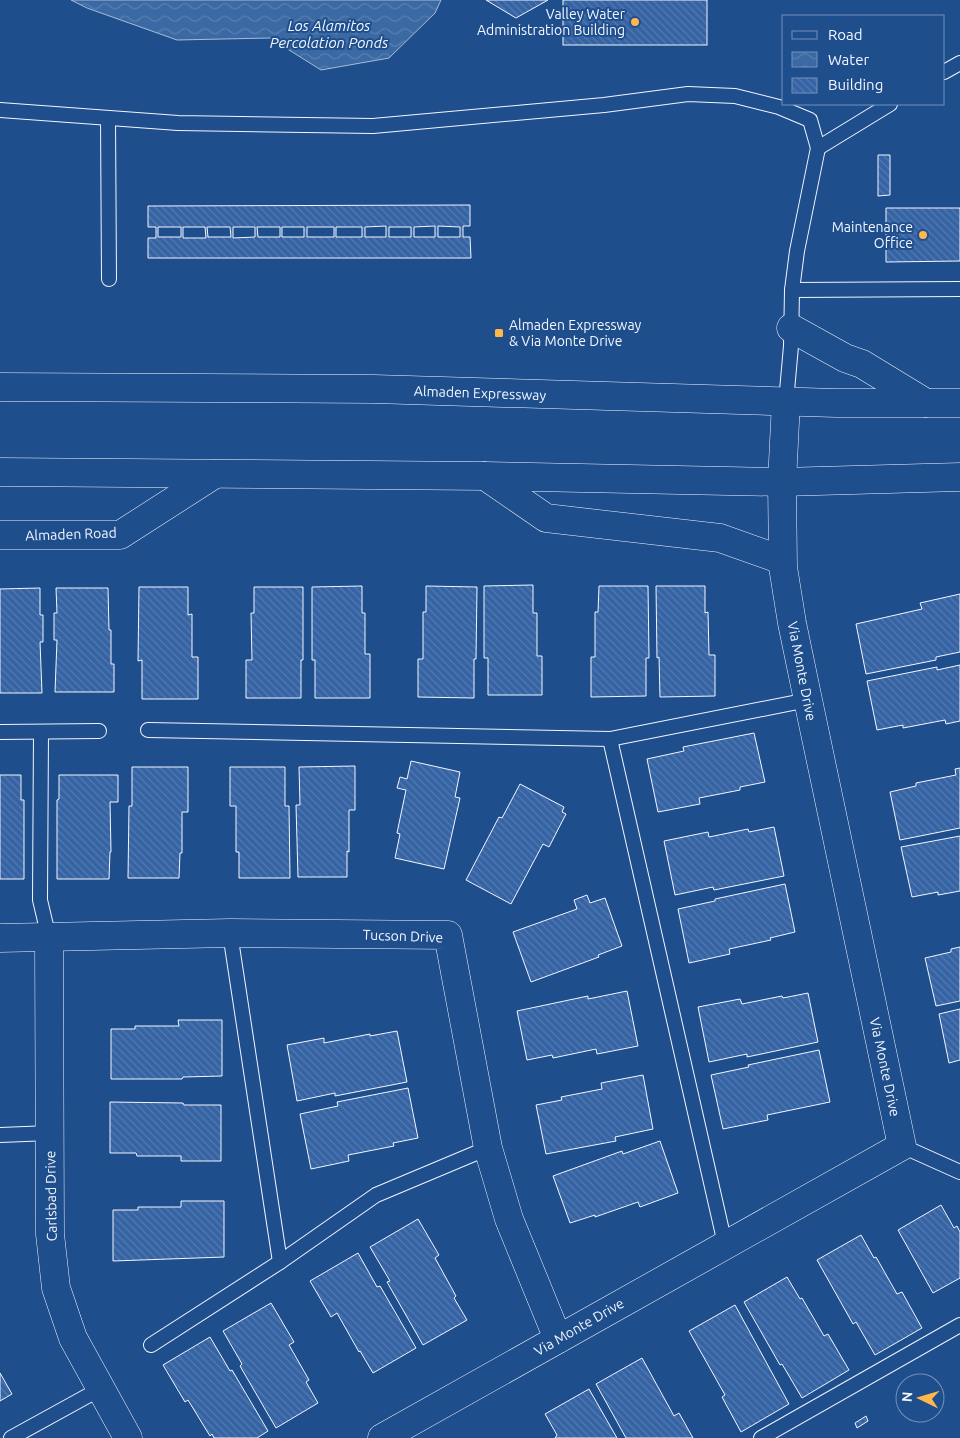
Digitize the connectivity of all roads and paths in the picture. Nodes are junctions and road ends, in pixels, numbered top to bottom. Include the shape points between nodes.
1 (960, 63) edge
2 (945, 71) edge
3 (781, 102) edge
4 (786, 105) edge
5 (888, 105) edge
6 (0, 110) edge
7 (108, 118) junction
8 (818, 148) junction
9 (109, 279) dead end
10 (960, 289) edge
11 (792, 290) junction
12 (791, 328) junction
13 (0, 387) edge
14 (786, 402) junction
15 (926, 403) junction
16 (960, 403) edge
17 (0, 472) edge
18 (215, 474) junction
19 (485, 476) junction
20 (960, 477) edge
21 (782, 482) junction
22 (0, 535) edge
23 (782, 560) junction
24 (808, 700) junction
25 (148, 730) dead end
26 (99, 731) dead end
27 (0, 732) edge
28 (41, 732) junction
29 (610, 740) junction
30 (230, 933) junction
31 (0, 938) edge
32 (49, 938) junction
33 (50, 1133) junction
34 (0, 1135) edge
35 (902, 1146) junction
36 (488, 1148) junction
37 (960, 1172) edge
38 (725, 1244) junction
39 (280, 1262) junction
40 (960, 1325) edge
41 (558, 1339) junction
42 (151, 1345) dead end
43 (100, 1389) junction
44 (11, 1438) edge
45 (128, 1438) edge
46 (382, 1438) edge
47 (761, 1438) edge

1 - 2 lane
3 - 7 lane via 688,94 373,126 178,123
4 - 8 lane via 810,120
5 - 8 lane
6 - 7 lane
7 - 9 lane
8 - 11 lane
10 - 11 lane
11 - 12 lane
12 - 14 lane
12 - 15 street via 862,364
13 - 14 street, Almaden Expressway via 374,390
14 - 15 street, Almaden Expressway
14 - 21 street, Via Monte Drive
15 - 16 street, Almaden Expressway
17 - 18 street
18 - 19 street
18 - 22 street, Almaden Road via 120,535
19 - 21 street
19 - 23 street via 546,518 720,538
20 - 21 street
21 - 23 street, Via Monte Drive
23 - 24 street, Via Monte Drive
24 - 29 lane
24 - 35 street, Via Monte Drive
25 - 29 lane
26 - 28 lane
27 - 28 lane
28 - 32 lane via 40,900
29 - 38 lane
30 - 32 street, Tucson Drive
30 - 36 street, Tucson Drive via 448,935
30 - 39 lane
31 - 32 street, Tucson Drive
32 - 33 street, Carlsbad Drive
33 - 34 lane
33 - 43 street, Carlsbad Drive via 50,1234 56,1288 73,1338
35 - 37 lane
35 - 38 street, Via Monte Drive
36 - 39 lane via 376,1195
36 - 41 street, Tucson Drive via 509,1219
38 - 41 street, Via Monte Drive
39 - 42 lane
40 - 47 lane
41 - 46 street, Via Monte Drive
43 - 44 lane
43 - 45 street, Carlsbad Drive

